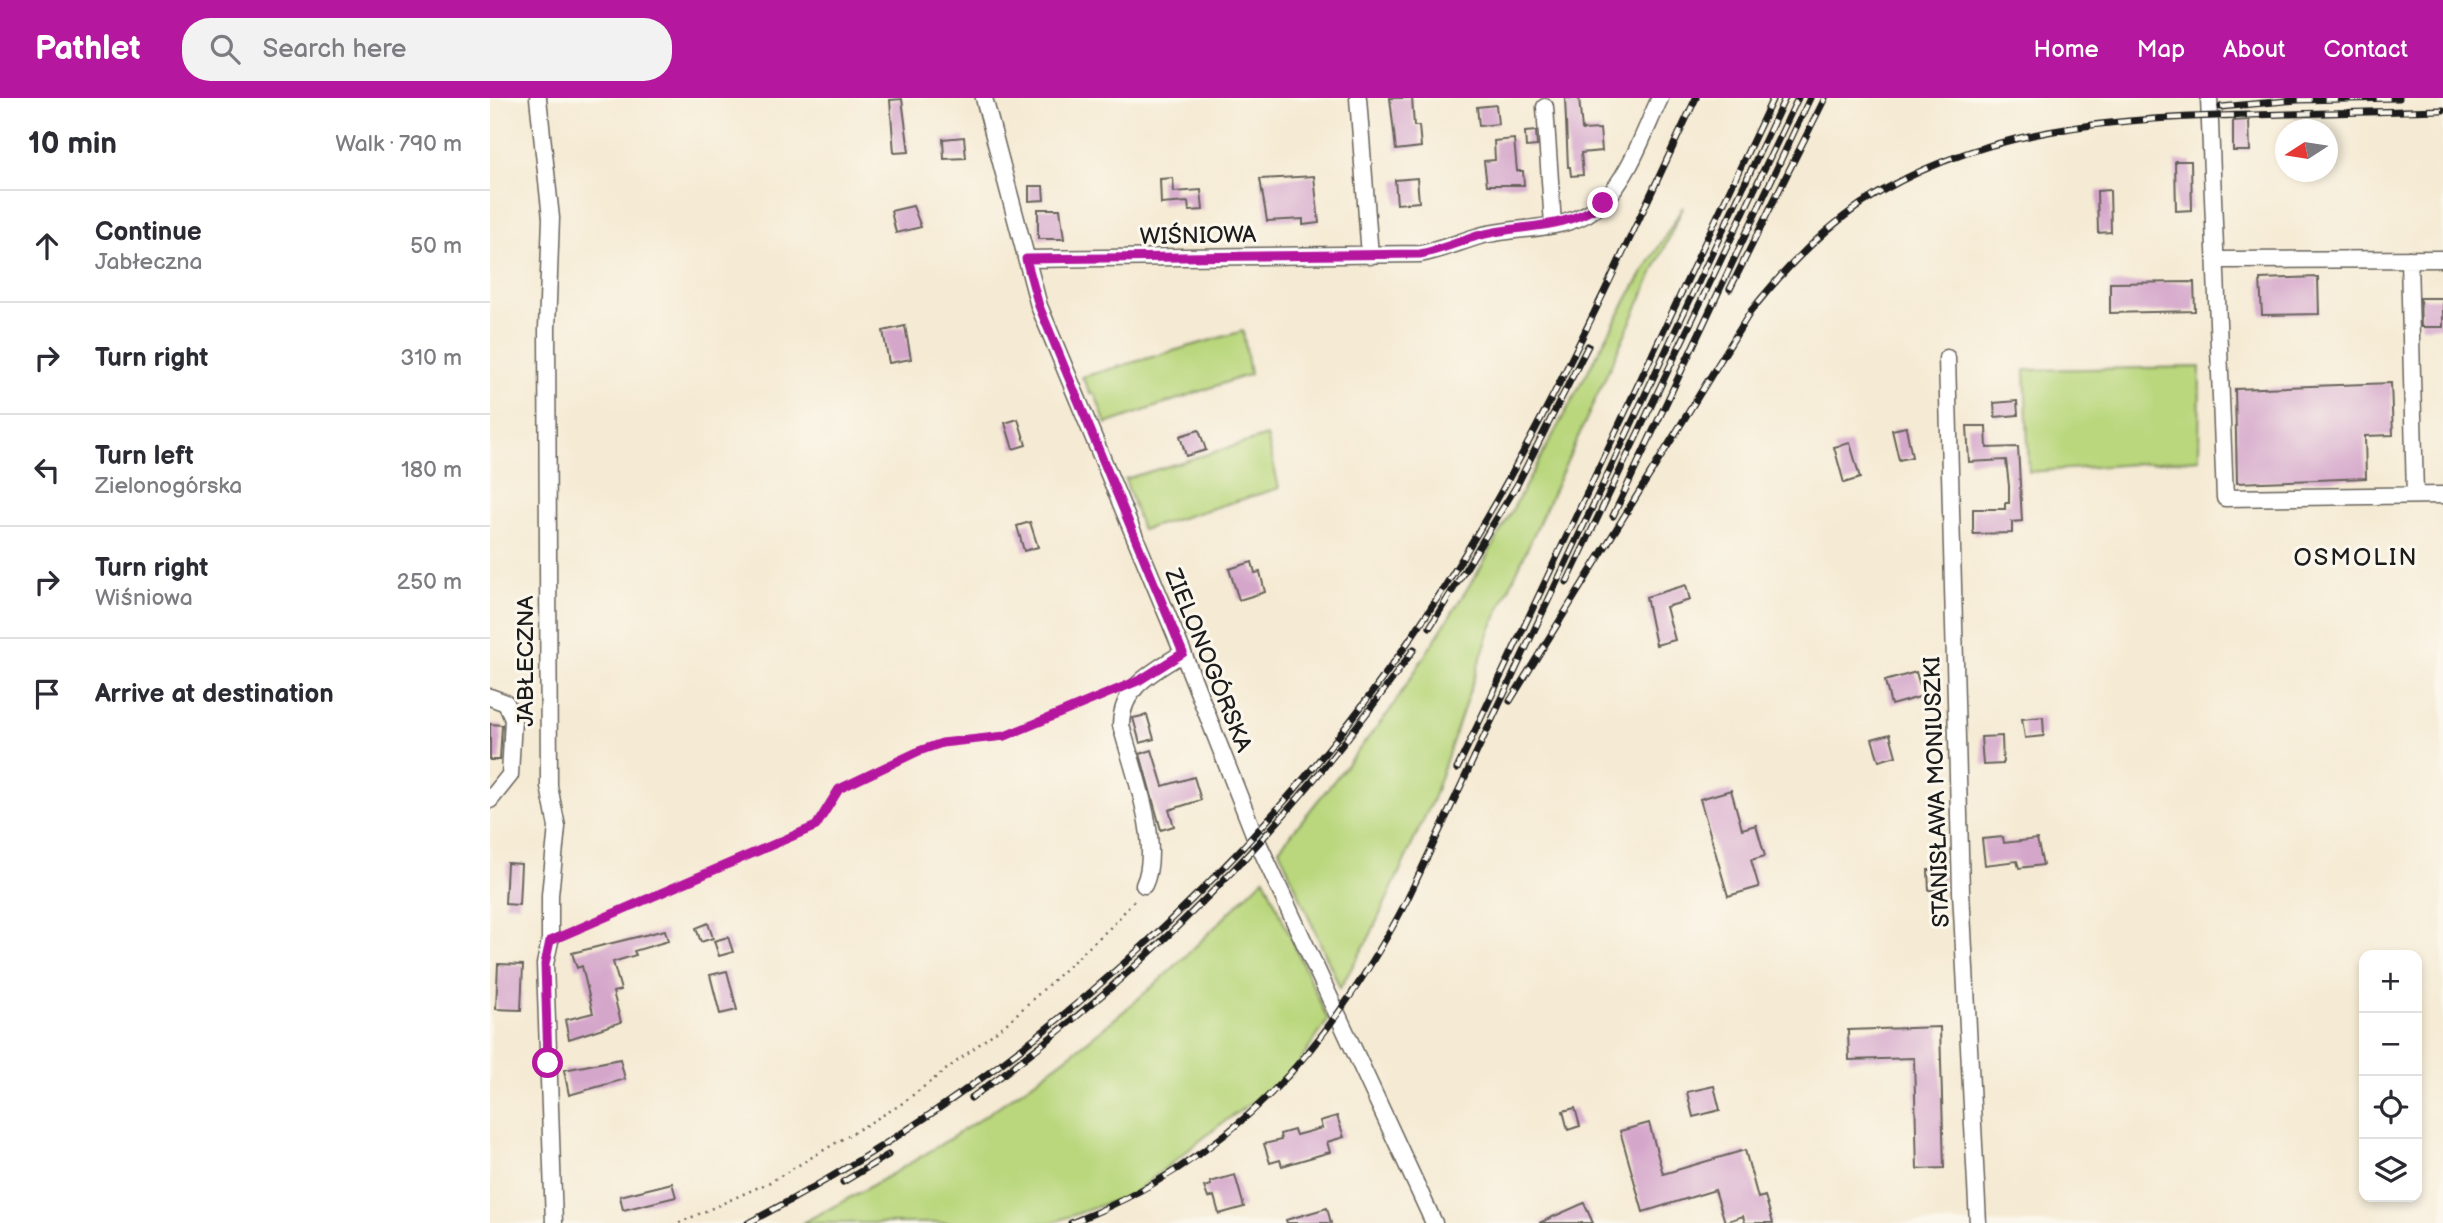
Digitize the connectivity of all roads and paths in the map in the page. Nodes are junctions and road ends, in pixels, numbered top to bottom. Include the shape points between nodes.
1 (538, 98) edge
2 (984, 98) edge
3 (1358, 98) edge
4 (1660, 98) edge
5 (2209, 98) edge
6 (1545, 107) dead end
7 (1553, 225) junction
8 (1370, 256) junction
9 (1026, 259) junction
10 (2409, 259) junction
11 (2443, 259) edge
12 (2217, 261) junction
13 (1947, 358) dead end
14 (2415, 495) junction
15 (2443, 495) edge
16 (1183, 653) junction
17 (1140, 680) junction
18 (490, 697) edge
19 (490, 800) edge
20 (1144, 885) joint
21 (550, 941) junction
22 (554, 1223) edge
23 (679, 1223) edge
24 (1434, 1223) edge
25 (1978, 1223) edge

1 - 21 street, JABŁECZNA via 551,231 548,772 556,827
2 - 9 street, ZIELONOGÓRSKA
3 - 8 street
4 - 7 street, WIŚNIOWA via 1619,182 1603,203
5 - 12 street
6 - 7 street
7 - 8 street, WIŚNIOWA via 1478,236 1420,254
8 - 9 street, WIŚNIOWA
9 - 16 street, ZIELONOGÓRSKA via 1039,306
10 - 11 street
10 - 12 street
10 - 14 street
12 - 14 street via 2225,498
13 - 25 street, STANISŁAWA MONIUSZKI via 1961,891
14 - 15 street
16 - 17 street
16 - 24 street, ZIELONOGÓRSKA via 1254,834
17 - 20 street via 1126,698 1121,725 1149,836 1151,856
17 - 21 path via 1005,736 942,743 919,751 839,789 816,826
18 - 19 street via 506,703 513,719 510,775
20 - 23 path via 1114,924 1007,1023 900,1105 770,1182
21 - 22 street, JABŁECZNA via 545,964

